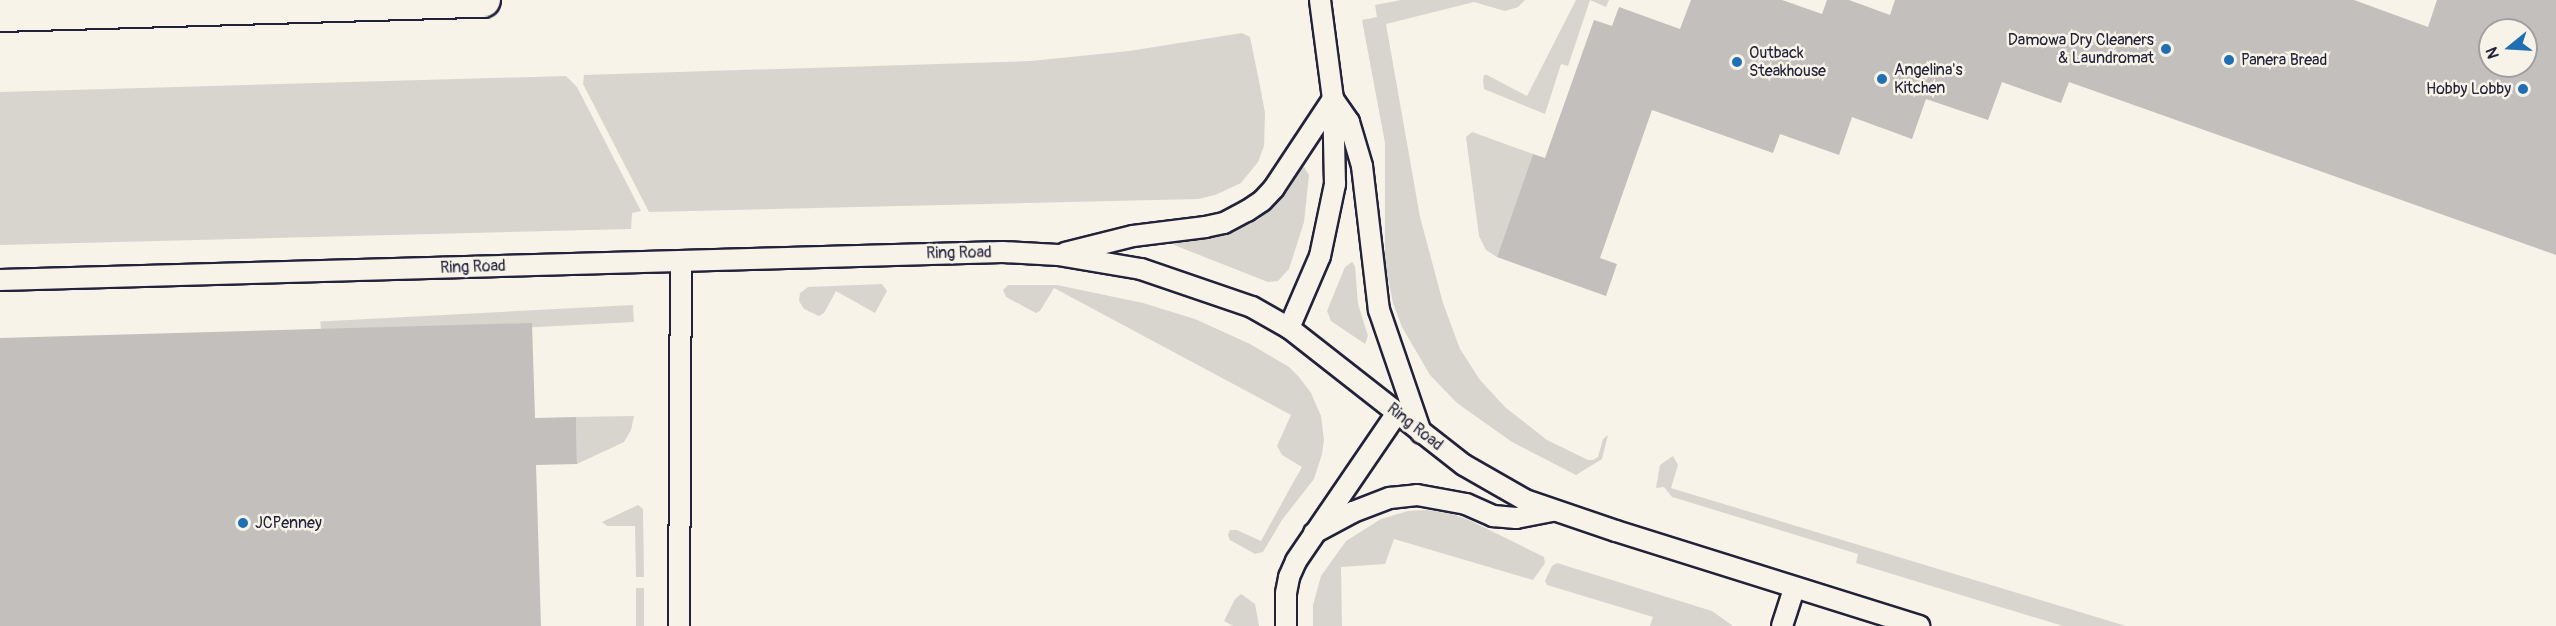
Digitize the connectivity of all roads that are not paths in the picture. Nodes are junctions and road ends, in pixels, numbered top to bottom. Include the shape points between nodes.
1 (483, 0) edge
2 (1320, 0) edge
3 (0, 14) edge
4 (1333, 99) junction
5 (1058, 255) junction
6 (681, 262) junction
7 (0, 280) edge
8 (1289, 328) junction
9 (1397, 413) junction
10 (1421, 433) junction
11 (1553, 511) junction
12 (1314, 533) junction
13 (1794, 588) junction
14 (679, 626) edge
15 (1286, 626) edge
16 (1782, 626) edge
17 (1919, 626) edge

1 - 3 street
2 - 4 lane
4 - 5 lane via 1287,171 1262,201 1247,211 1224,223 1133,236
4 - 8 lane via 1335,184 1329,221 1320,256
4 - 10 lane via 1349,122 1362,166 1379,310
5 - 6 lane, Ring Road via 943,253
5 - 8 lane, Ring Road via 1141,269 1252,307
6 - 7 lane, Ring Road
6 - 14 lane
8 - 9 lane, Ring Road
9 - 10 lane, Ring Road
9 - 12 lane
10 - 11 lane, Ring Road via 1495,484
11 - 12 lane via 1516,518 1493,516 1466,504 1417,495 1390,498
11 - 13 lane, Ring Road
12 - 15 lane via 1288,577
13 - 16 lane
13 - 17 lane, Ring Road

